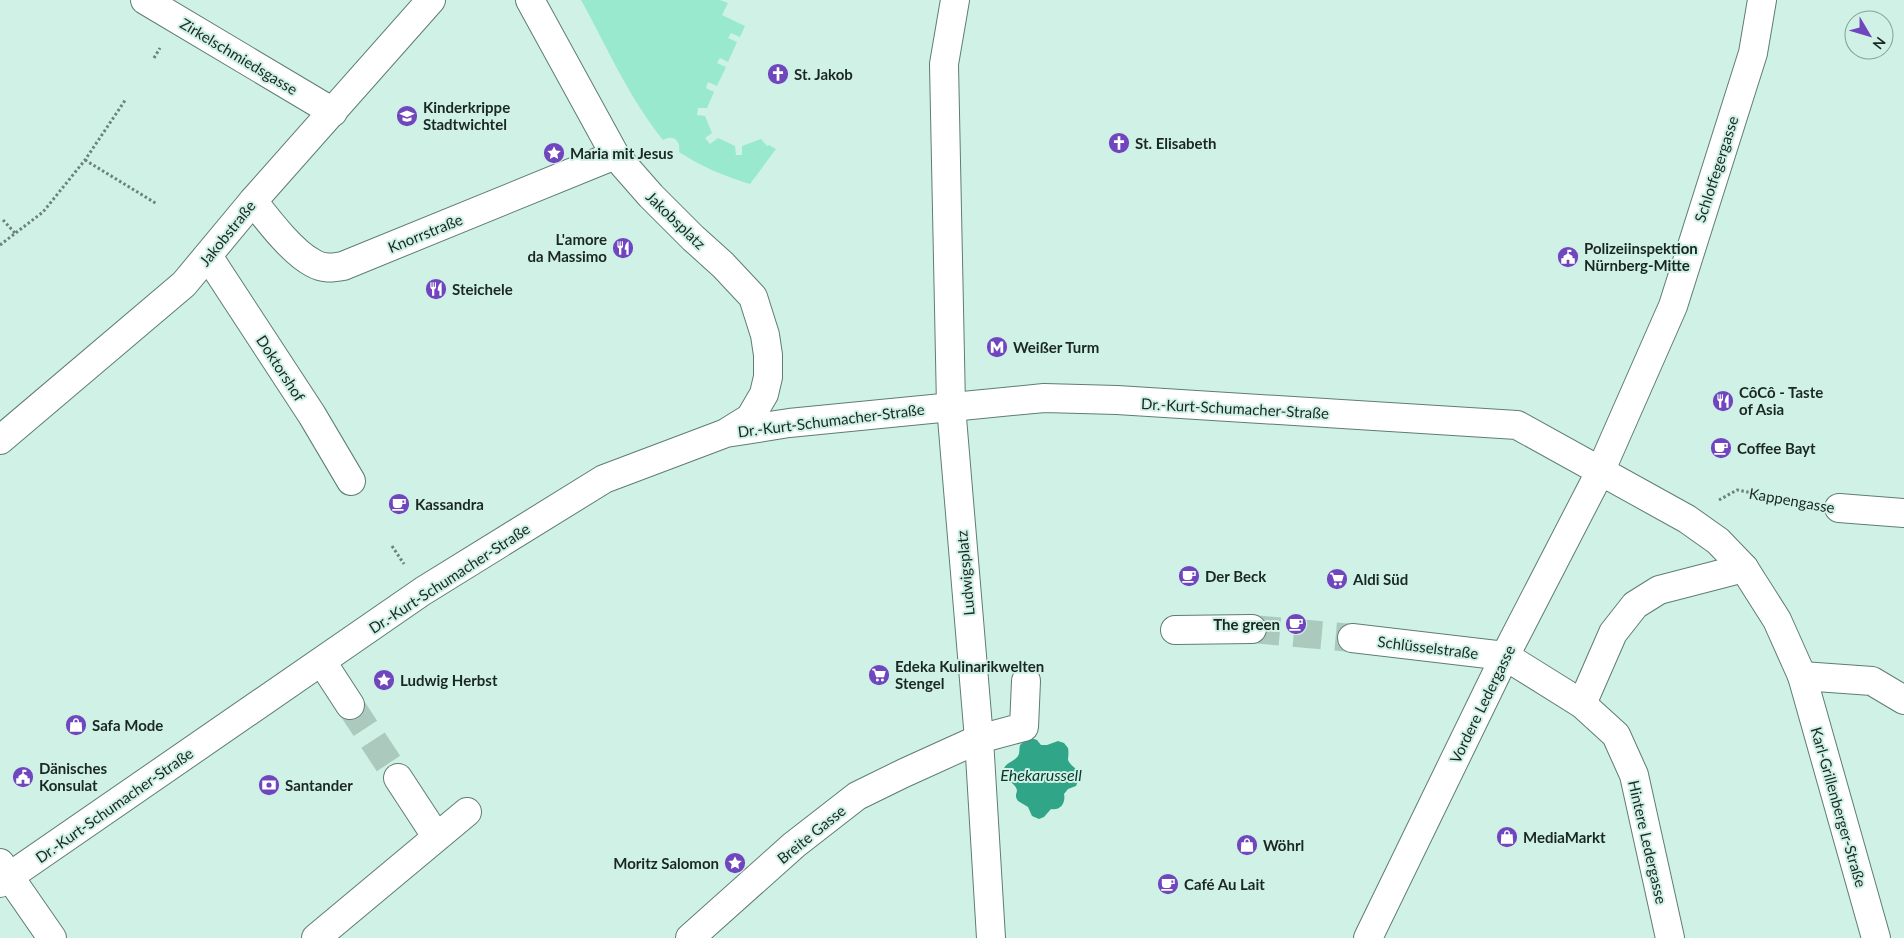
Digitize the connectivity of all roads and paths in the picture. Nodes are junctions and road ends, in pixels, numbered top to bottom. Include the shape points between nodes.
1 (145, 0) edge
2 (431, 0) edge
3 (530, 0) edge
4 (955, 0) edge
5 (1762, 0) edge
6 (126, 99) dead end
7 (334, 112) junction
8 (615, 155) junction
9 (84, 160) junction
10 (252, 202) junction
11 (157, 204) dead end
12 (3, 220) dead end
13 (16, 234) junction
14 (0, 245) edge
15 (208, 256) junction
16 (951, 406) junction
17 (726, 433) junction
18 (0, 440) edge
19 (1600, 472) junction
20 (350, 481) dead end
21 (1839, 508) joint
22 (1904, 513) edge
23 (1687, 519) junction
24 (1744, 568) junction
25 (1252, 629) tunnel mouth
26 (1175, 630) dead end
27 (1352, 638) tunnel mouth
28 (1504, 656) junction
29 (322, 662) junction
30 (1802, 676) junction
31 (1026, 681) dead end
32 (1904, 700) edge
33 (1582, 704) junction
34 (350, 705) tunnel mouth
35 (979, 739) junction
36 (398, 778) tunnel mouth
37 (467, 812) dead end
38 (436, 836) junction
39 (3, 875) edge
40 (52, 938) edge
41 (316, 938) edge
42 (690, 938) edge
43 (991, 938) edge
44 (1368, 938) edge
45 (1670, 938) edge
46 (1876, 938) edge

1 - 7 street, Zirkelschmiedsgasse
2 - 7 street, Jakobstraße
3 - 8 street, Jakobsplatz
4 - 16 street via 944,64
5 - 19 street, Schlotfegergasse via 1753,54 1673,306
6 - 9 path
7 - 10 street, Jakobstraße
8 - 10 street, Knorrstraße via 343,266 331,268 305,258
8 - 17 street, Jakobsplatz via 651,196 753,297 768,355 768,376 764,394 750,418
9 - 11 path
9 - 13 path via 43,212
10 - 15 street, Jakobstraße
12 - 13 path
13 - 14 path
15 - 18 street, Jakobstraße via 184,284
15 - 20 street, Doktorshof via 312,415
16 - 17 street, Dr.-Kurt-Schumacher-Straße
16 - 19 street, Dr.-Kurt-Schumacher-Straße via 1053,398 1117,400 1516,425
16 - 35 street, Ludwigsplatz
17 - 29 street, Dr.-Kurt-Schumacher-Straße via 604,479 423,591
19 - 23 street, Karl-Grillenberger-Straße
19 - 28 street, Vordere Ledergasse
21 - 22 street, Kappengasse
21 - 23 path, Kappengasse via 1737,490
23 - 24 street, Karl-Grillenberger-Straße via 1718,541
24 - 30 street, Karl-Grillenberger-Straße via 1777,620
24 - 33 street via 1659,590 1636,605 1613,632
25 - 26 street
27 - 28 street, Schlüsselstraße
28 - 33 street, Hintere Ledergasse
28 - 44 street, Vordere Ledergasse
29 - 34 street
29 - 39 street, Dr.-Kurt-Schumacher-Straße
30 - 32 street via 1872,681
30 - 46 street, Karl-Grillenberger-Straße
31 - 35 street via 1024,727
33 - 45 street, Hintere Ledergasse via 1616,735 1634,775
35 - 42 street, Breite Gasse via 857,796 794,845
35 - 43 street, Ludwigsplatz
36 - 38 street
37 - 38 street
38 - 41 street
39 - 40 street

